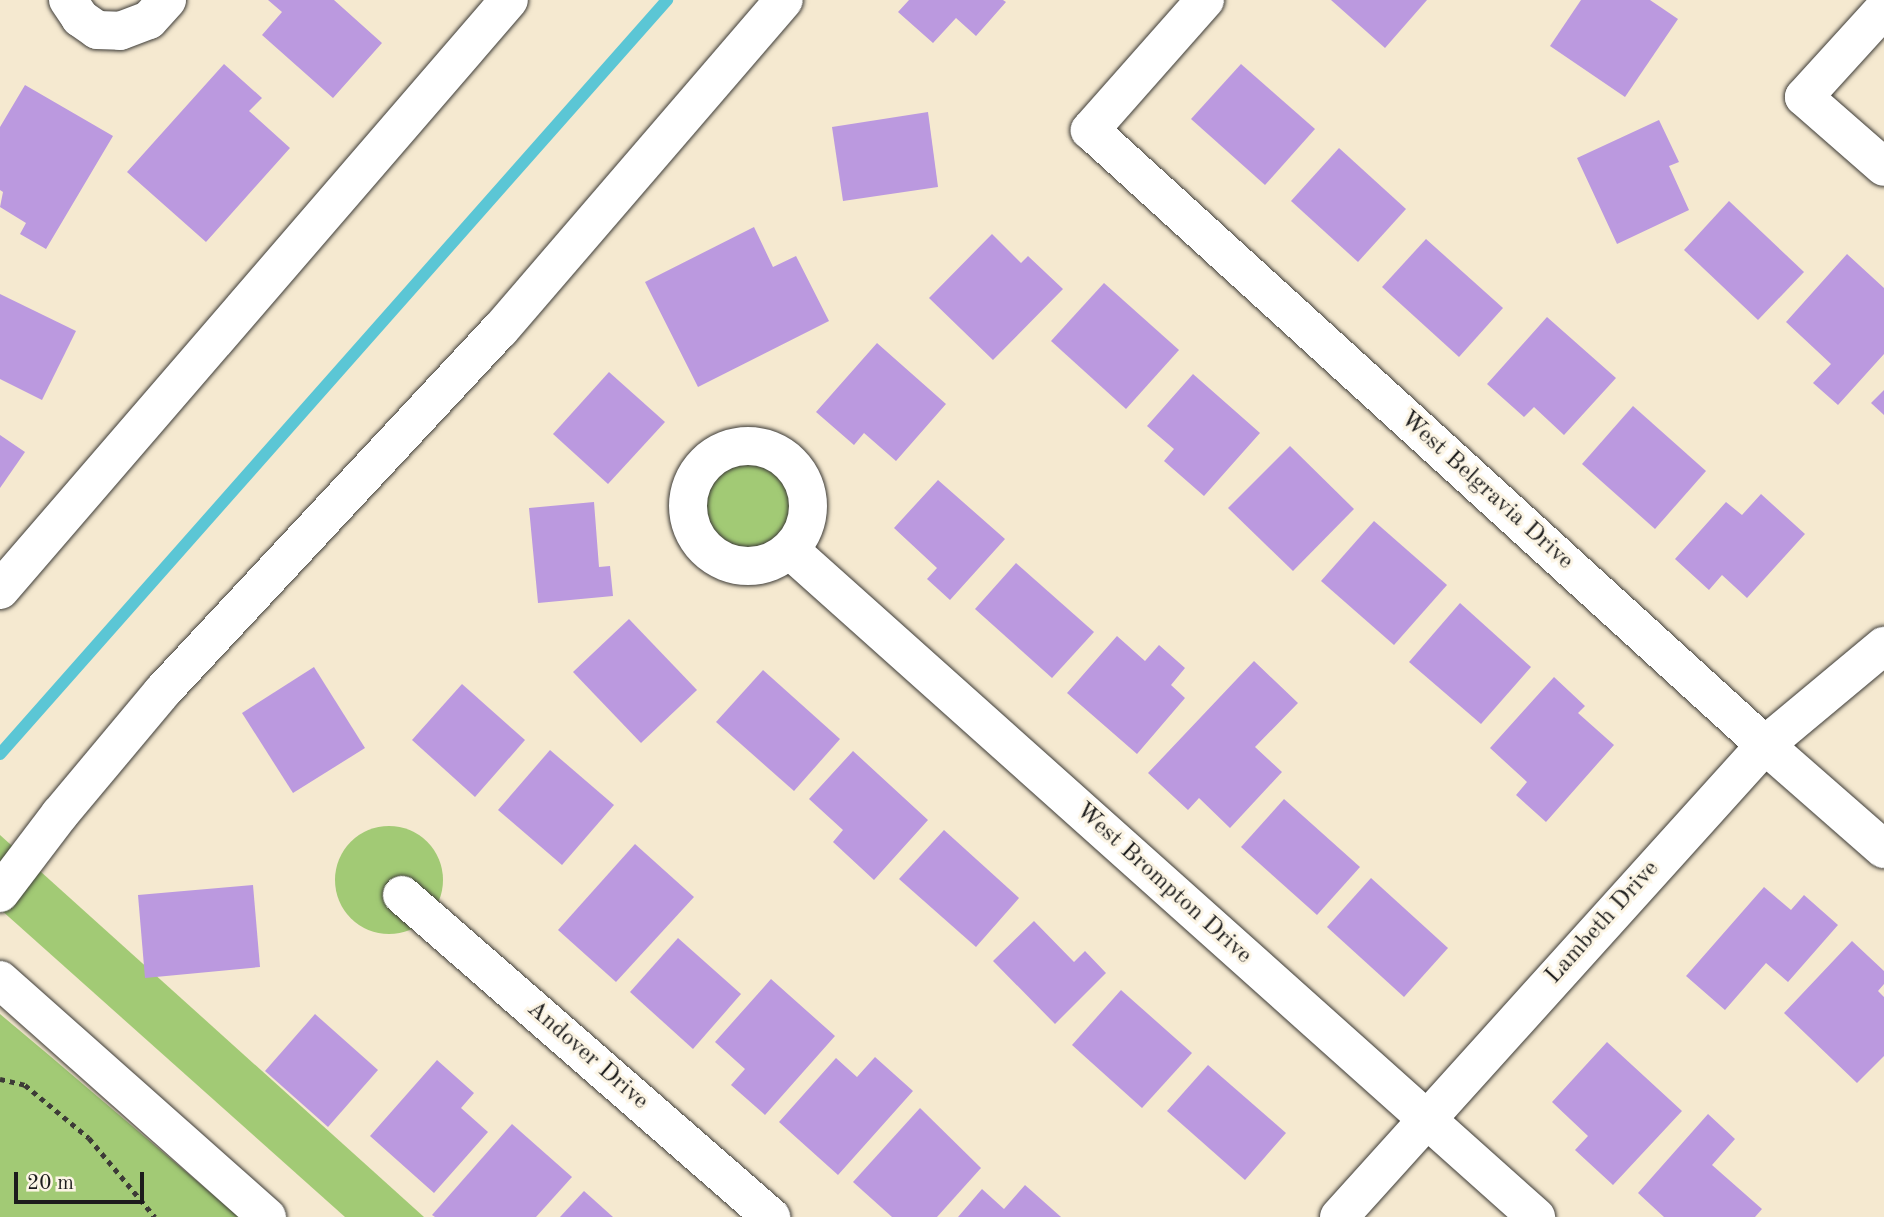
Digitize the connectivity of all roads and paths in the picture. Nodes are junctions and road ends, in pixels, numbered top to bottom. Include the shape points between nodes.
1 (68, 0) edge
2 (167, 0) edge
3 (509, 0) edge
4 (784, 0) edge
5 (1205, 0) edge
6 (1884, 9) edge
7 (1884, 167) edge
8 (790, 550) dead end
9 (0, 590) edge
10 (1884, 646) edge
11 (1765, 746) junction
12 (1884, 849) edge
13 (0, 893) edge
14 (402, 895) dead end
15 (0, 980) edge
16 (0, 1079) edge
17 (1426, 1119) junction
18 (155, 1217) edge
19 (267, 1217) edge
20 (771, 1217) edge
21 (1339, 1217) edge
22 (1536, 1217) edge

1 - 2 street via 80,18 97,30 120,31 149,20
3 - 9 street
4 - 13 street via 500,330 162,692
5 - 11 street, West Belgravia Drive via 1090,130
6 - 7 street via 1804,97
8 - 17 street, West Brompton Drive
10 - 11 street, Lambeth Drive
11 - 12 street, West Belgravia Drive
11 - 17 street, Lambeth Drive
14 - 20 street, Andover Drive
15 - 19 street
16 - 18 path via 25,1085 89,1138
17 - 21 street, Lambeth Drive
17 - 22 street, West Brompton Drive

